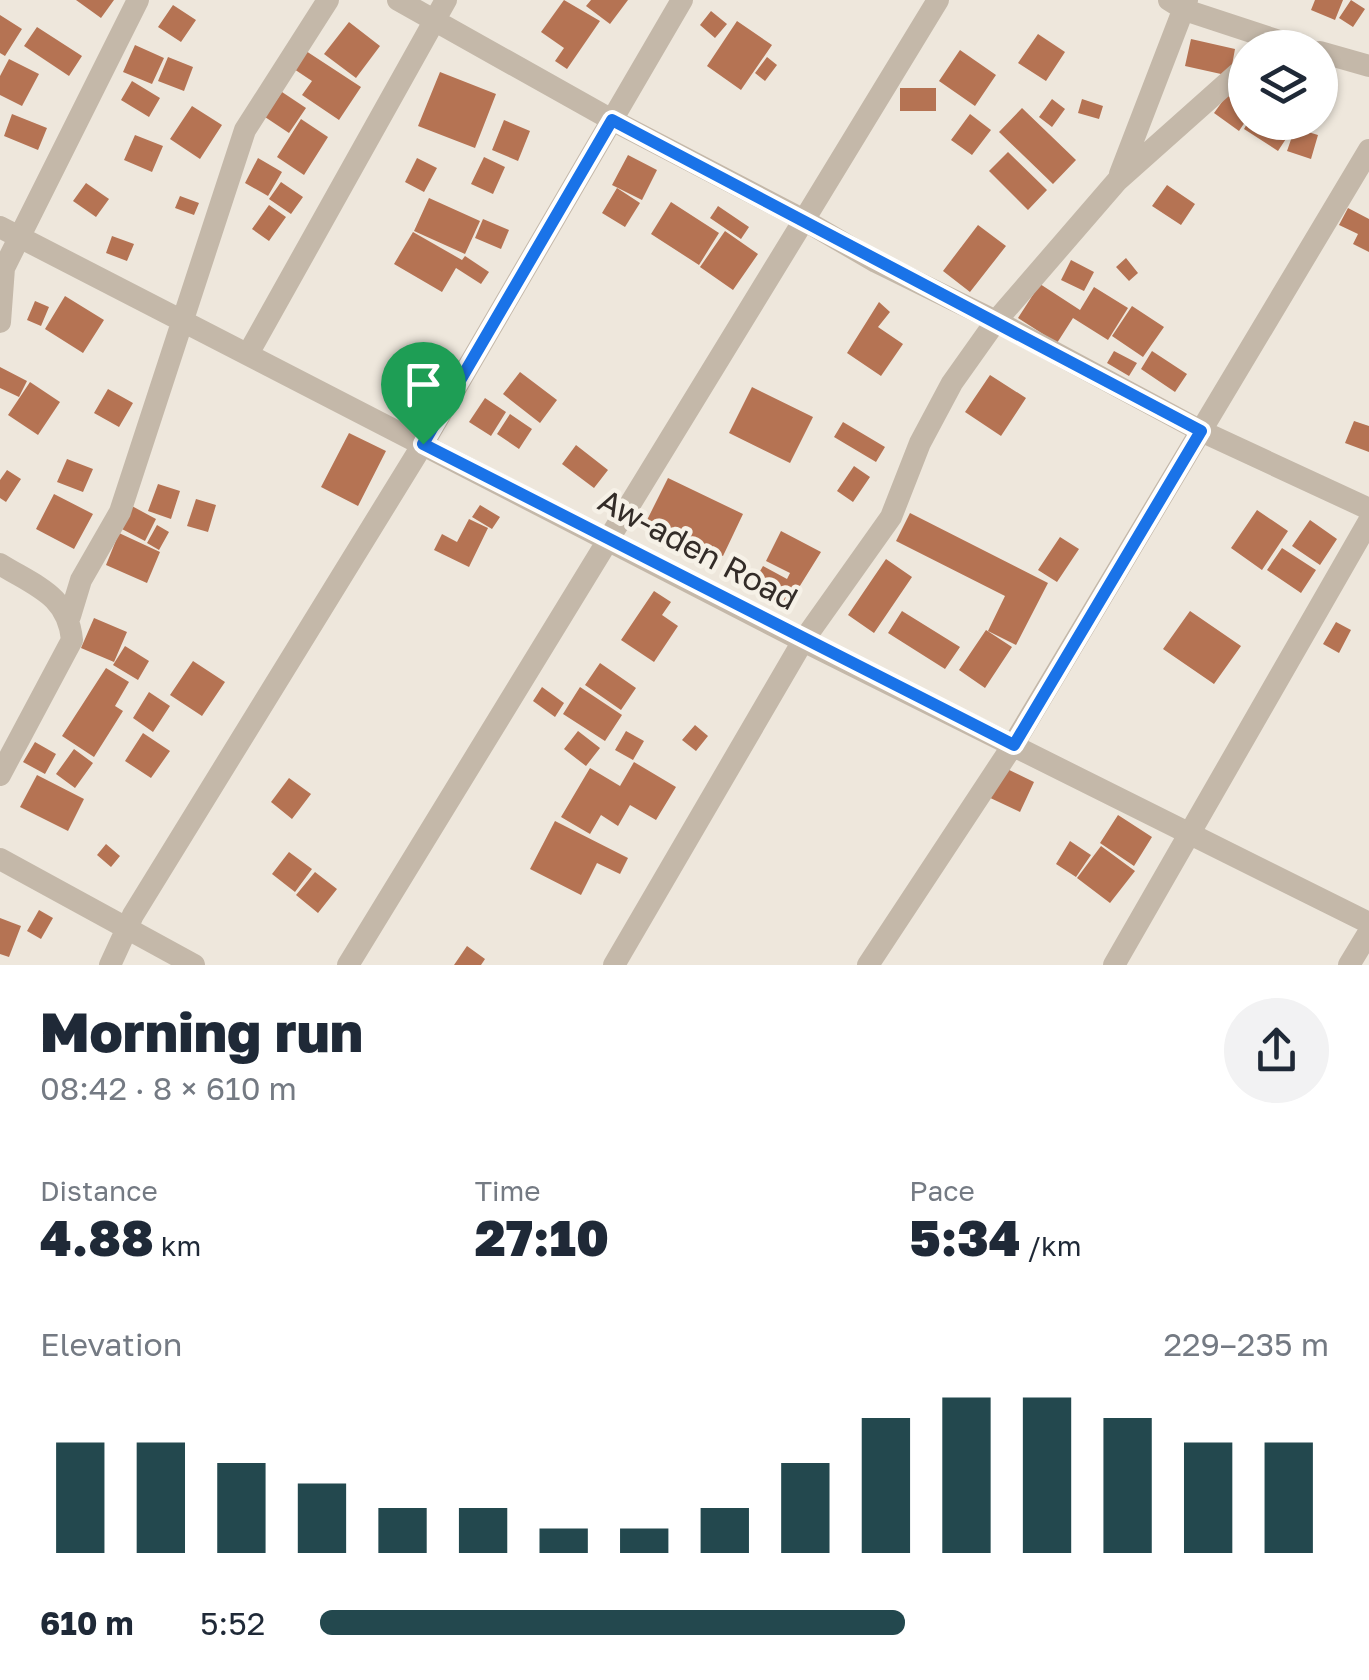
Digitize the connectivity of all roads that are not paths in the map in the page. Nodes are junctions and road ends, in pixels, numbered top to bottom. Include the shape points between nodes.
1 (138, 0) edge
2 (328, 0) edge
3 (398, 0) edge
4 (682, 0) edge
5 (938, 0) edge
6 (1180, 3) edge
7 (440, 10) edge
8 (1241, 30) edge
9 (1338, 57) edge
10 (1369, 66) edge
11 (1228, 83) edge
12 (612, 120) junction
13 (1369, 150) edge
14 (1117, 181) junction
15 (804, 220) junction
16 (0, 227) edge
17 (996, 321) junction
18 (0, 322) edge
19 (248, 354) junction
20 (1201, 431) junction
21 (423, 444) junction
22 (1369, 509) edge
23 (1369, 521) edge
24 (606, 538) junction
25 (0, 564) edge
26 (70, 616) junction
27 (803, 641) junction
28 (1014, 745) junction
29 (0, 775) edge
30 (1191, 833) junction
31 (0, 859) edge
32 (1369, 923) edge
33 (126, 928) junction
34 (1369, 932) edge
35 (110, 965) edge
36 (194, 965) edge
37 (348, 965) edge
38 (614, 965) edge
39 (868, 965) edge
40 (1114, 965) edge
41 (1349, 965) edge

1 - 18 street via 4,268
2 - 26 street via 245,130 120,512 81,580
3 - 7 street
4 - 12 street
5 - 15 street
6 - 8 street
6 - 14 street
7 - 12 street
7 - 19 street
9 - 10 street
11 - 14 street
12 - 15 street
12 - 21 street
13 - 20 street
14 - 17 street
15 - 17 street
15 - 24 street
16 - 19 street, Aw-aden Road
17 - 20 street
17 - 27 street via 952,383 891,517
19 - 21 street, Aw-aden Road
20 - 22 street
20 - 28 street
21 - 24 street, Aw-aden Road
21 - 33 street
23 - 30 street
24 - 27 street, Aw-aden Road
24 - 37 street
25 - 26 street via 56,599
26 - 29 street via 72,640
27 - 28 street, Aw-aden Road
27 - 38 street
28 - 30 street, Aw-aden Road
28 - 39 street
30 - 32 street, Aw-aden Road
30 - 40 street
31 - 33 street
33 - 35 street
33 - 36 street
34 - 41 street

